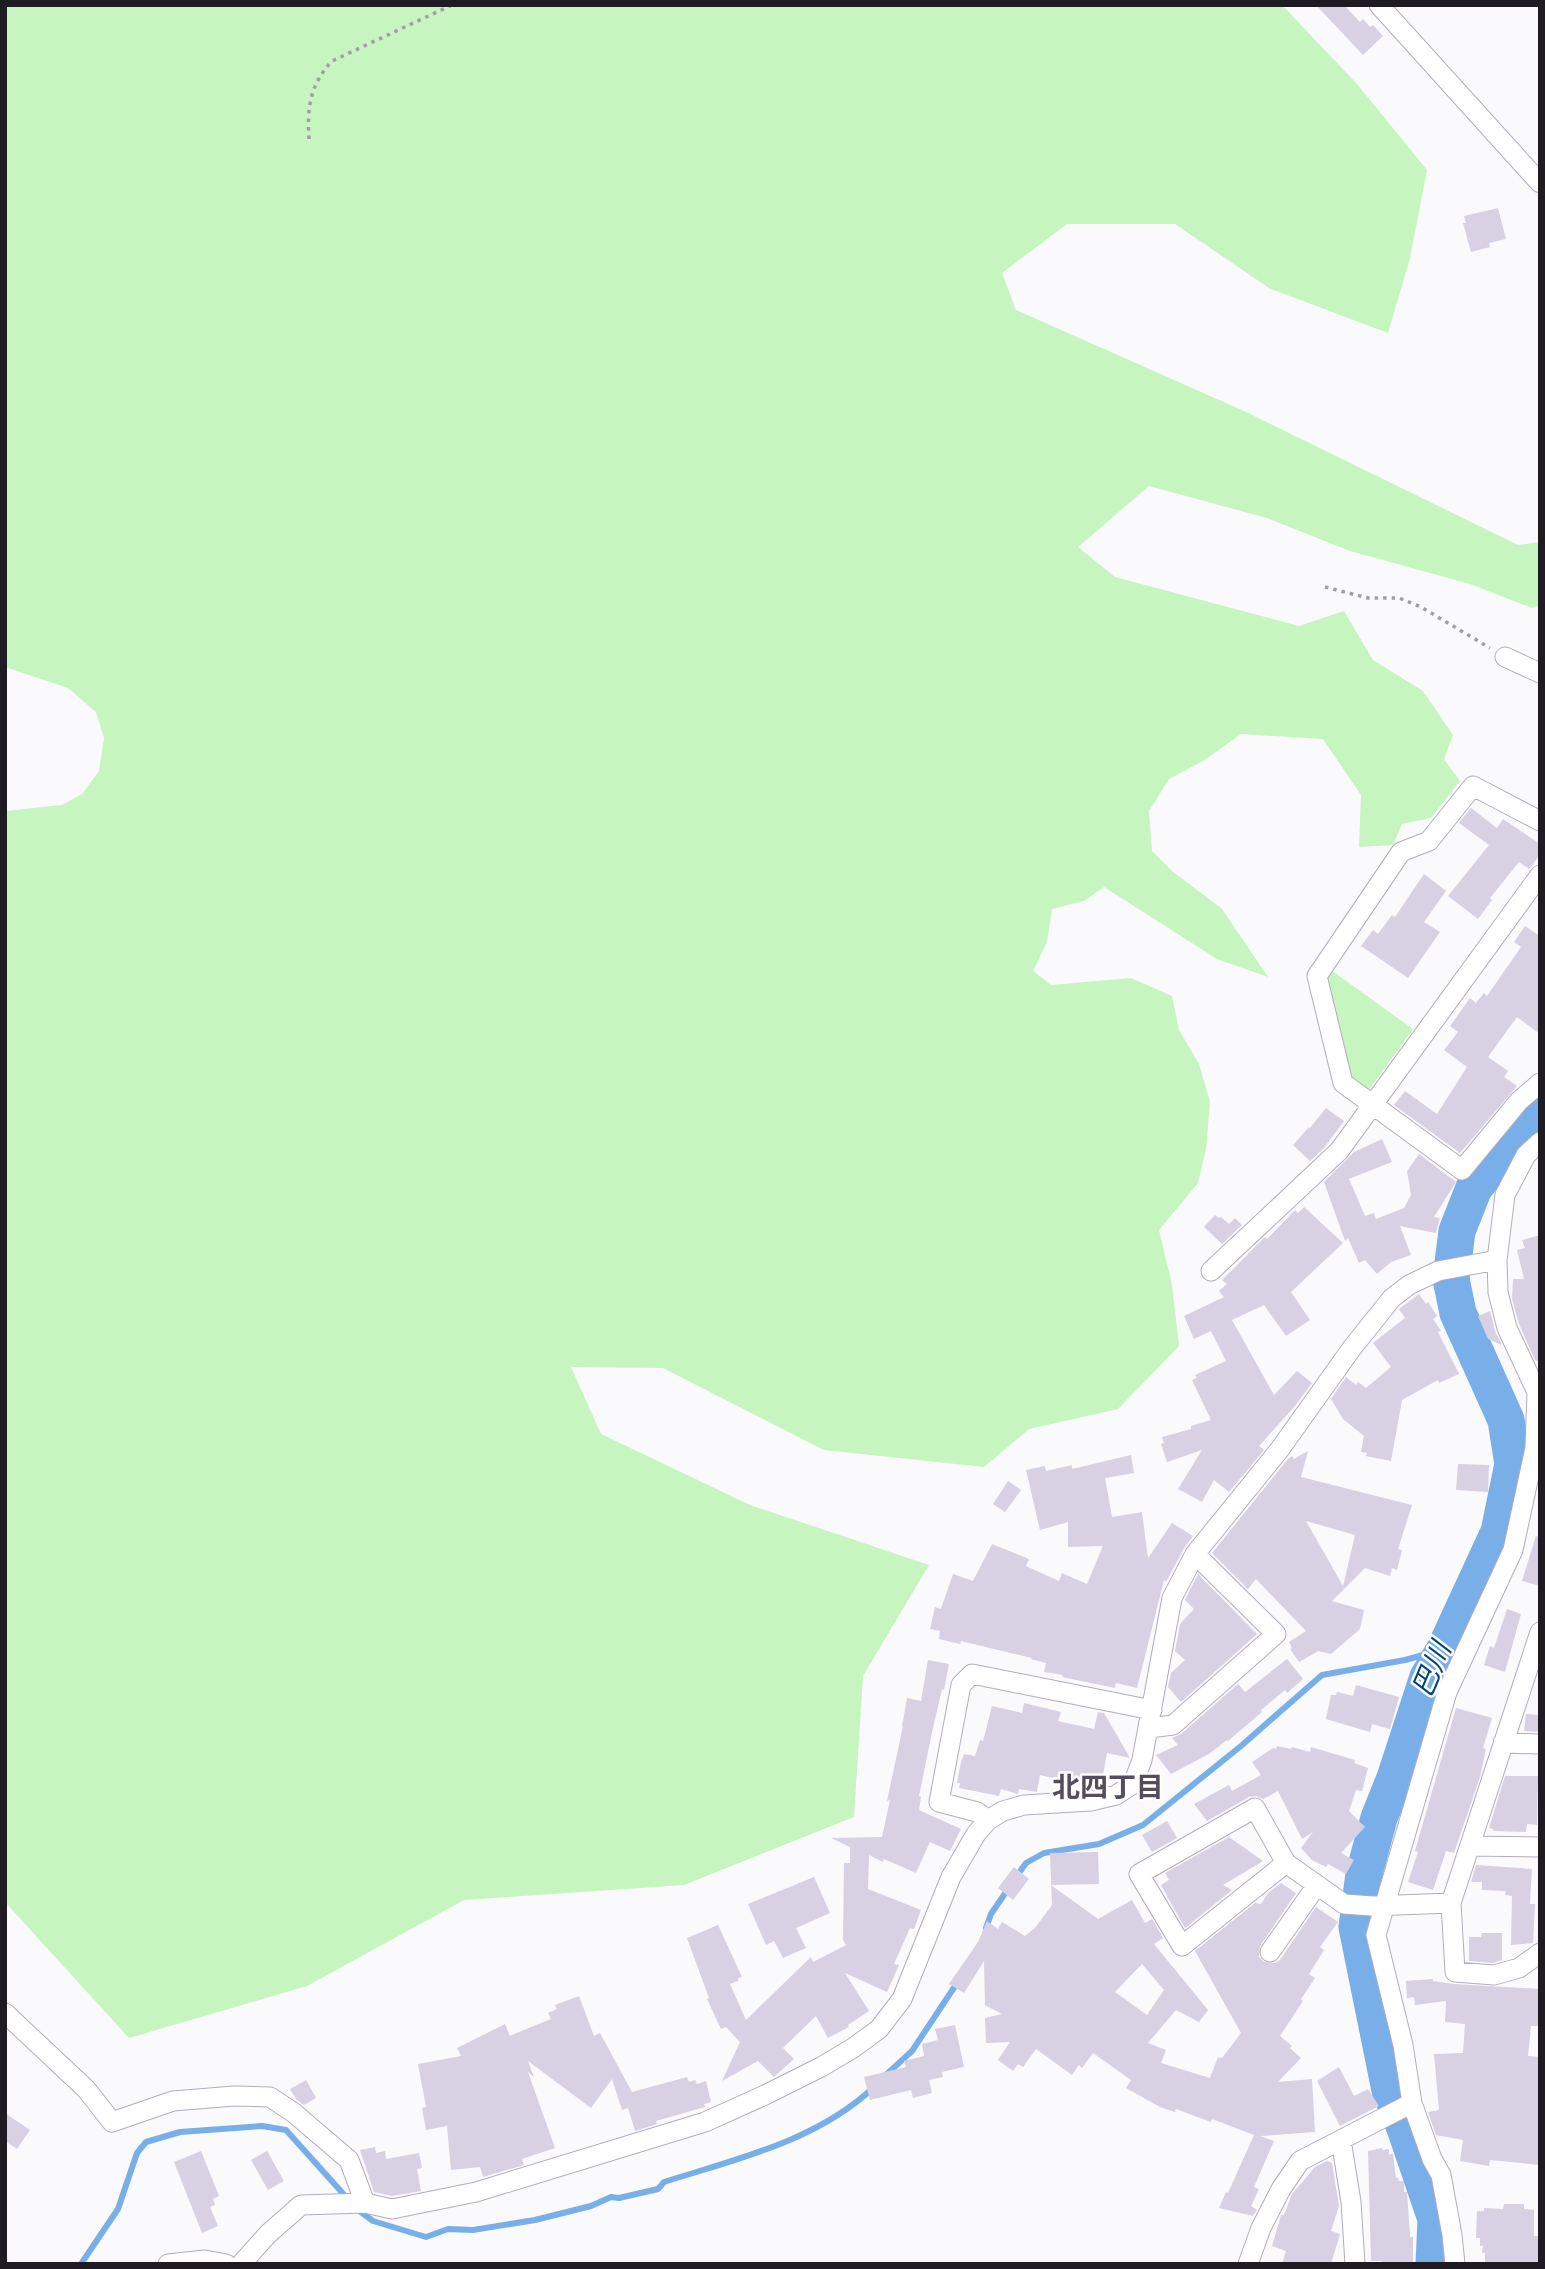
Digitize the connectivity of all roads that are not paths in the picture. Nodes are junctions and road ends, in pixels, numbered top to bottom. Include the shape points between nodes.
1 (1379, 5) edge
2 (1540, 183) edge
3 (1505, 657) road end
4 (1540, 673) edge
5 (1540, 821) edge
6 (1540, 875) edge
7 (1540, 1083) edge
8 (1373, 1104) junction
9 (1540, 1142) edge
10 (1497, 1260) junction
11 (1211, 1271) dead end
12 (1195, 1554) junction
13 (1538, 1639) edge
14 (1150, 1719) junction
15 (1503, 1743) junction
16 (1540, 1744) edge
17 (988, 1820) junction
18 (1470, 1846) junction
19 (1540, 1847) edge
20 (1286, 1863) junction
21 (1317, 1885) junction
22 (1451, 1903) junction
23 (1378, 1905) junction
24 (1269, 1952) dead end
25 (1540, 1953) edge
26 (5, 2013) edge
27 (1408, 2105) junction
28 (1340, 2140) junction
29 (365, 2203) junction
30 (169, 2264) edge
31 (226, 2264) edge
32 (241, 2264) edge
33 (1248, 2264) edge
34 (1355, 2264) edge
35 (1455, 2264) edge

1 - 2 street
3 - 4 street
5 - 8 street via 1473,786 1429,841 1401,852 1317,976 1343,1083
6 - 8 street
7 - 8 street via 1519,1101 1462,1170
8 - 11 street via 1339,1151
9 - 10 street via 1526,1155 1505,1195
10 - 12 street via 1438,1271 1392,1298
10 - 23 street via 1498,1292 1507,1328 1537,1392 1535,1448 1513,1550 1447,1692
12 - 14 street via 1172,1598
12 - 14 street via 1276,1634 1173,1725
13 - 15 street
14 - 17 street via 1133,1784 1116,1795 1024,1805
14 - 17 street via 972,1674 961,1685 939,1802 977,1812
15 - 16 street
15 - 18 street
17 - 29 street via 951,1877 902,1999 879,2029 853,2048 705,2122 476,2192 391,2209
18 - 19 street
18 - 22 street
20 - 20 street via 1255,1808 1139,1874 1182,1945
20 - 21 street
21 - 23 street via 1344,1904
21 - 24 street
22 - 23 street
22 - 25 street via 1455,1972 1494,1975 1519,1968
23 - 27 street via 1376,1935 1403,2045
26 - 29 street via 86,2089 112,2122 173,2101 270,2097 349,2160
27 - 28 street
27 - 35 street via 1441,2175
28 - 33 street via 1300,2161 1261,2228
28 - 34 street
29 - 32 street via 301,2205
30 - 31 street via 205,2260

